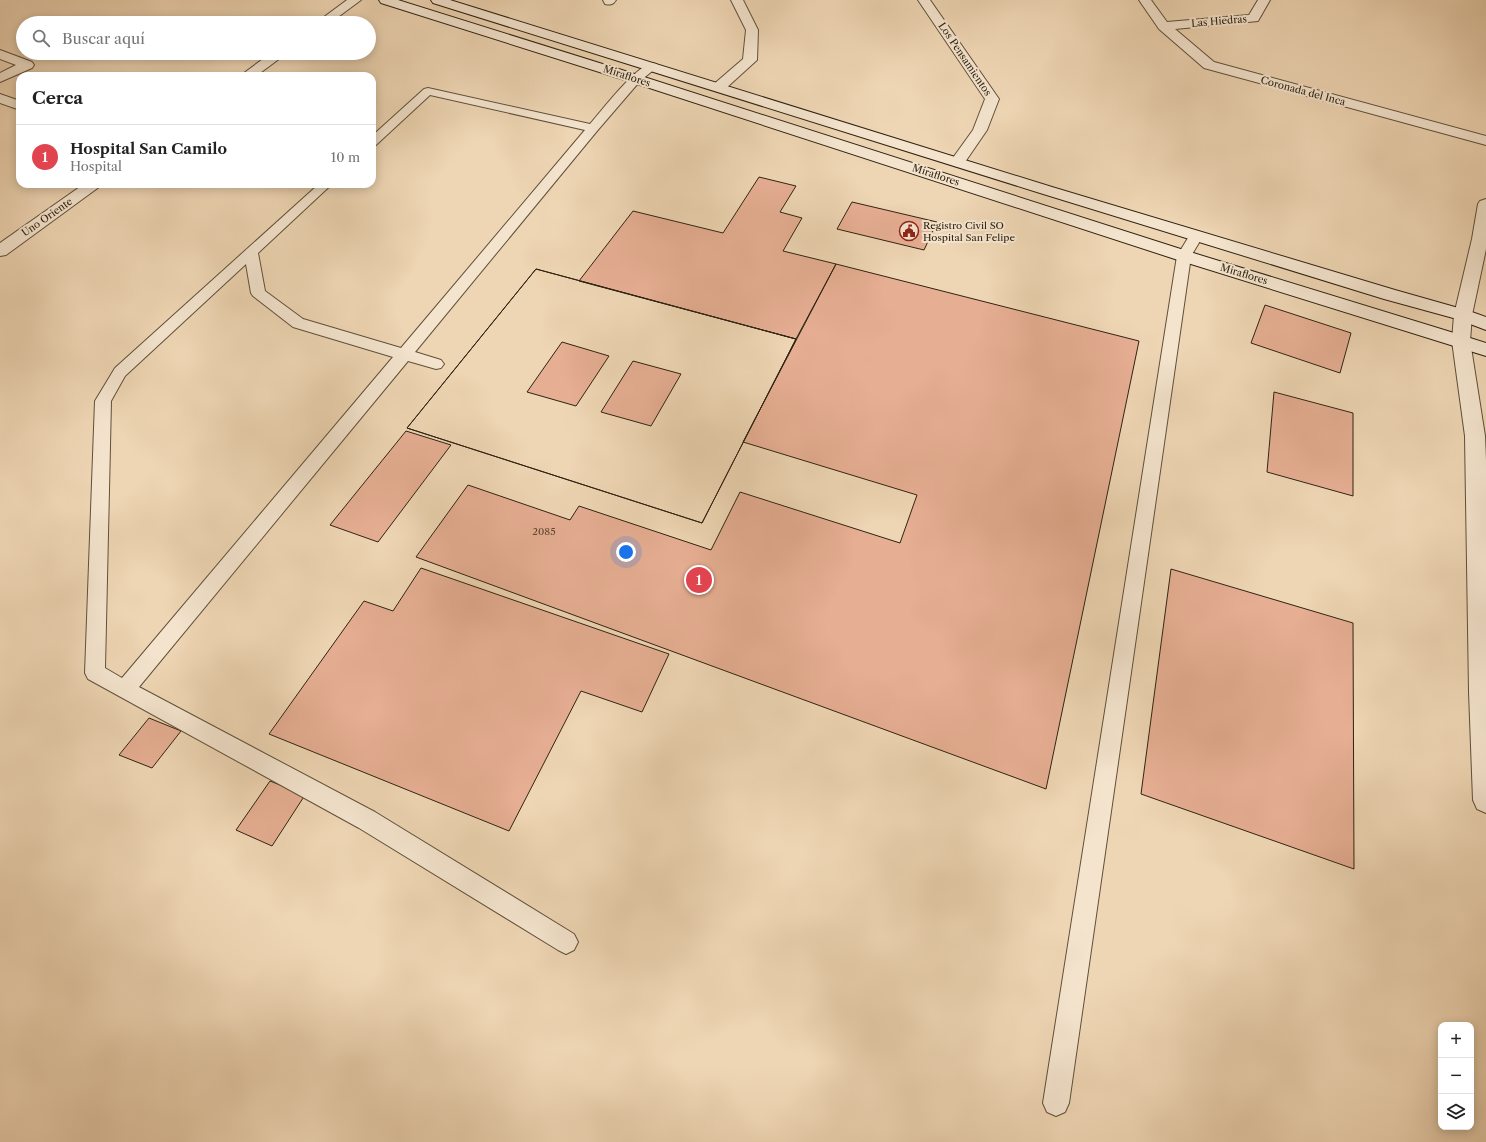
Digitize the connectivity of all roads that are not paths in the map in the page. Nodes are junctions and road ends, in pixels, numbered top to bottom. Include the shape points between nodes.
1 (355, 0) edge
2 (385, 0) edge
3 (437, 0) edge
4 (737, 0) edge
5 (924, 0) edge
6 (1145, 0) edge
7 (1264, 0) edge
8 (332, 16) edge
9 (1164, 26) junction
10 (0, 54) edge
11 (270, 60) edge
12 (652, 66) junction
13 (253, 72) edge
14 (0, 78) edge
15 (636, 79) junction
16 (719, 87) junction
17 (0, 98) edge
18 (16, 104) edge
19 (593, 128) junction
20 (376, 138) edge
21 (1486, 141) edge
22 (958, 162) junction
23 (88, 188) edge
24 (322, 188) edge
25 (1486, 204) edge
26 (1196, 236) junction
27 (0, 250) edge
28 (251, 252) junction
29 (1184, 256) junction
30 (1463, 316) junction
31 (1486, 324) edge
32 (1461, 341) junction
33 (1486, 350) edge
34 (404, 354) junction
35 (436, 364) dead end
36 (126, 688) junction
37 (1486, 800) edge
38 (566, 942) dead end
39 (1056, 1103) dead end

1 - 8 main road
2 - 15 main road, Miraflores
3 - 12 main road, Miraflores
4 - 16 main road via 752,30 750,60
5 - 22 main road, Los Pensamientos via 992,99 980,130
6 - 9 main road, Coronada del Inca
7 - 9 main road, Las Hiedras via 1253,18
9 - 21 main road, Coronada del Inca via 1209,65
10 - 14 main road via 27,65
11 - 13 main road
12 - 15 lane
12 - 16 main road, Miraflores
15 - 19 lane
15 - 29 main road, Miraflores
16 - 22 main road, Miraflores
17 - 18 main road
19 - 20 lane via 428,91
19 - 34 lane
22 - 26 main road, Miraflores
23 - 27 main road, Uno Oriente
24 - 28 lane
25 - 30 main road
26 - 29 lane
26 - 30 main road, Miraflores
28 - 34 lane via 258,293 298,324
28 - 36 lane via 120,372 103,402 95,673
29 - 32 main road, Miraflores
29 - 39 lane
30 - 31 main road, Miraflores
30 - 32 main road
32 - 33 main road, Miraflores
32 - 37 main road via 1475,436
34 - 35 lane
34 - 36 lane
36 - 38 lane via 367,820

